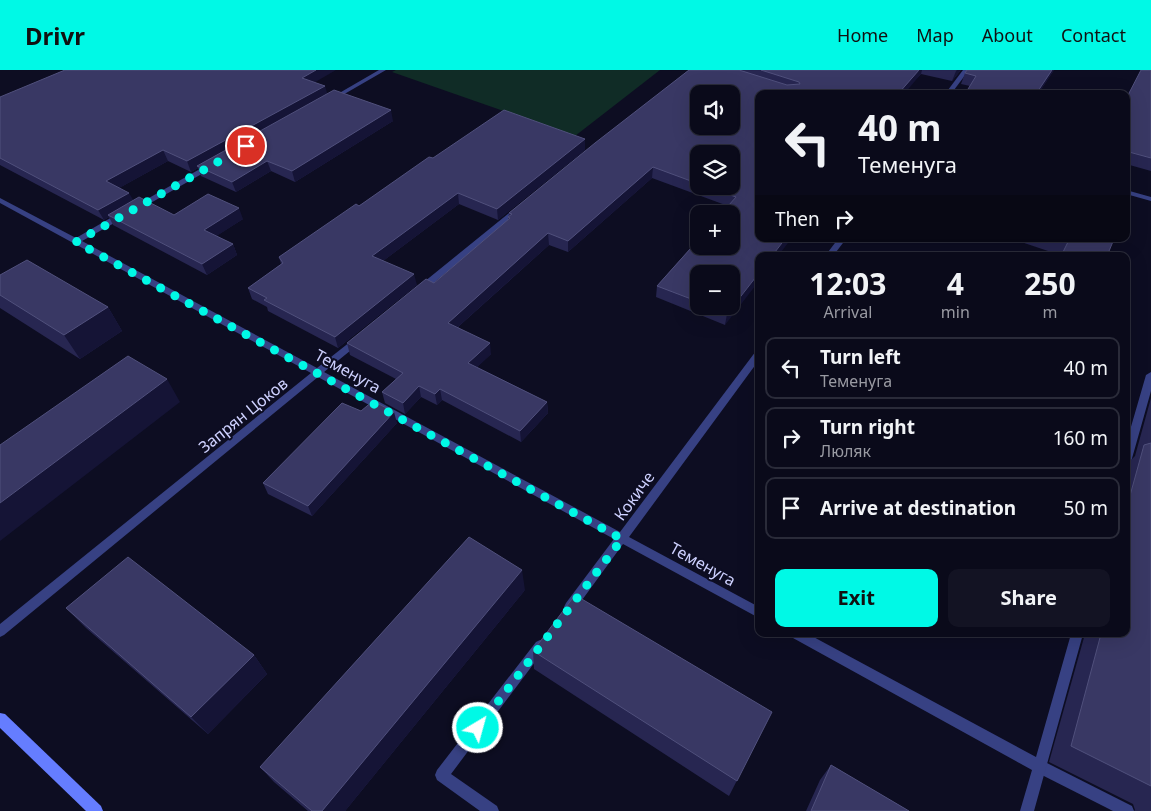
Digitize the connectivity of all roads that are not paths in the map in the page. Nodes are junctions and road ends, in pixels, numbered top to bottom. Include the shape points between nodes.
1 (383, 70) edge
2 (966, 70) edge
3 (951, 90) edge
4 (323, 103) edge
5 (221, 160) edge
6 (1130, 193) edge
7 (1151, 199) edge
8 (0, 200) edge
9 (523, 206) edge
10 (76, 242) junction
11 (840, 242) edge
12 (832, 252) edge
13 (416, 293) edge
14 (363, 336) edge
15 (755, 358) edge
16 (318, 373) junction
17 (1151, 375) edge
18 (1149, 390) edge
19 (1130, 449) edge
20 (622, 539) junction
21 (755, 611) edge
22 (562, 618) edge
23 (0, 631) edge
24 (550, 633) edge
25 (803, 637) edge
26 (1076, 637) edge
27 (0, 718) edge
28 (1040, 766) junction
29 (96, 811) edge
30 (492, 811) edge
31 (1027, 811) edge
32 (1126, 811) edge

1 - 4 street
2 - 3 street
5 - 10 street
6 - 7 street
8 - 10 street, Теменуга
9 - 13 street
10 - 16 street, Теменуга
11 - 12 street
14 - 16 street, Запрян Цоков
15 - 20 street, Кокиче
16 - 20 street, Теменуга
16 - 23 street, Запрян Цоков
17 - 18 street
18 - 19 street
20 - 21 street, Теменуга
20 - 22 street, Кокиче
24 - 30 street via 442,775
25 - 28 street
26 - 28 street
27 - 29 main road
28 - 31 street
28 - 32 street

